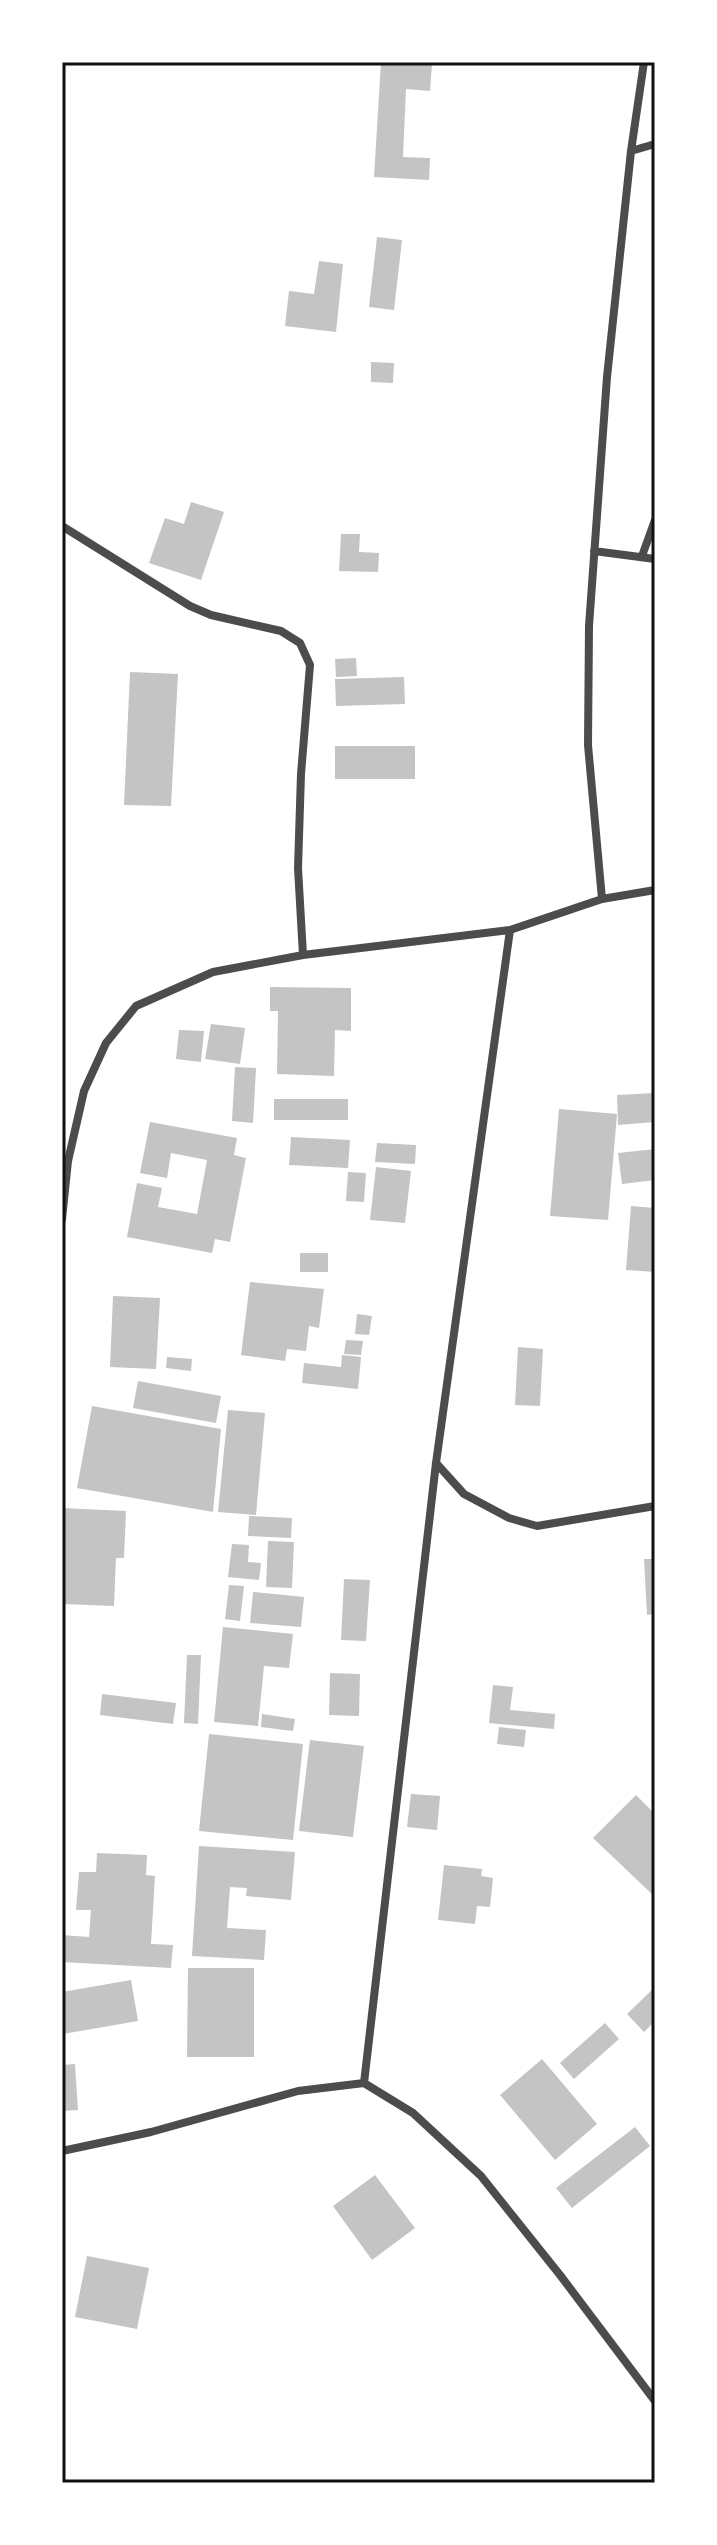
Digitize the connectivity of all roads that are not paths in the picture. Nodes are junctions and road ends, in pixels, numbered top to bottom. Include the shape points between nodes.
1 (644, 62) edge
2 (655, 144) edge
3 (631, 151) junction
4 (655, 520) edge
5 (62, 526) edge
6 (594, 551) junction
7 (642, 556) junction
8 (655, 559) edge
9 (655, 890) edge
10 (602, 899) junction
11 (510, 930) junction
12 (303, 955) junction
13 (62, 1219) edge
14 (436, 1463) junction
15 (655, 1506) edge
16 (364, 2083) junction
17 (62, 2151) edge
18 (655, 2401) edge

1 - 3 street
2 - 3 street
3 - 6 street
4 - 7 street
5 - 12 street via 190,606 281,631 300,643 310,665 298,868
6 - 7 street
6 - 10 street via 588,745
7 - 8 street
9 - 10 street
10 - 11 street
11 - 12 street
11 - 14 street
12 - 13 street via 213,972 136,1006 106,1043 84,1091
14 - 15 street via 464,1494 537,1526
14 - 16 street
16 - 17 street via 298,2091
16 - 18 street via 413,2113 481,2176

